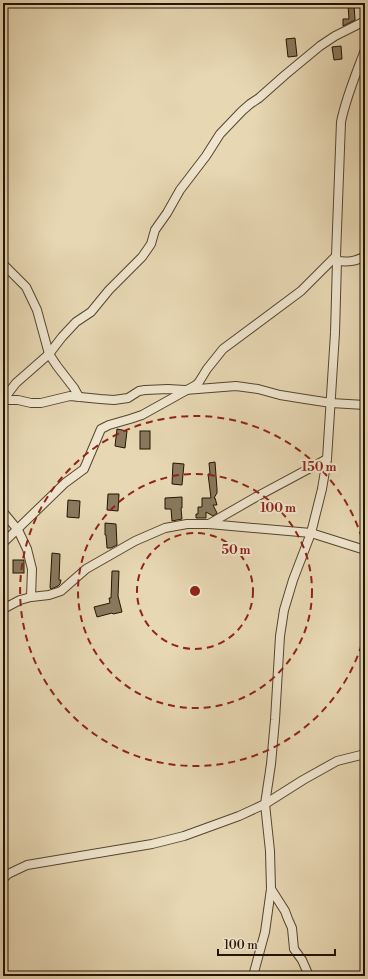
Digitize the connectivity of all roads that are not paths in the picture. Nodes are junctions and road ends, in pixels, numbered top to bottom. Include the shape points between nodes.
1 (365, 21) edge
2 (365, 50) edge
3 (365, 256) edge
4 (336, 259) junction
5 (3, 264) edge
6 (49, 354) junction
7 (185, 390) junction
8 (79, 397) junction
9 (3, 400) edge
10 (331, 403) junction
11 (365, 405) edge
12 (327, 459) junction
13 (3, 512) edge
14 (209, 524) junction
15 (18, 530) junction
16 (311, 533) junction
17 (3, 543) edge
18 (365, 550) edge
19 (31, 597) junction
20 (3, 608) edge
21 (365, 754) edge
22 (265, 804) junction
23 (3, 878) edge
24 (271, 889) junction
25 (253, 976) edge
26 (309, 976) edge

1 - 6 street via 320,46 242,111 220,134 180,190 155,230 151,244 142,257 90,312 76,322
2 - 4 street via 341,122
3 - 4 street via 353,261
4 - 7 street via 301,291 223,349 199,382
4 - 10 street
5 - 6 street via 26,287 37,310
6 - 8 street
6 - 9 street via 16,383
7 - 8 street via 145,390 128,398 114,400
7 - 10 street via 236,386
7 - 15 street via 142,414 101,429 84,469 65,483
8 - 9 street via 66,396 41,402
10 - 11 street
10 - 12 street
12 - 14 street
12 - 16 street
13 - 15 street
14 - 16 street
14 - 19 street via 165,528 86,568 61,591
15 - 17 street
15 - 19 street via 27,549 32,569
16 - 18 street
16 - 22 street via 284,610 273,749
19 - 20 street
21 - 22 street via 337,761
22 - 23 street via 184,836 152,844 27,865
22 - 24 street
24 - 25 street via 266,932
24 - 26 street via 285,911 292,928 294,949

